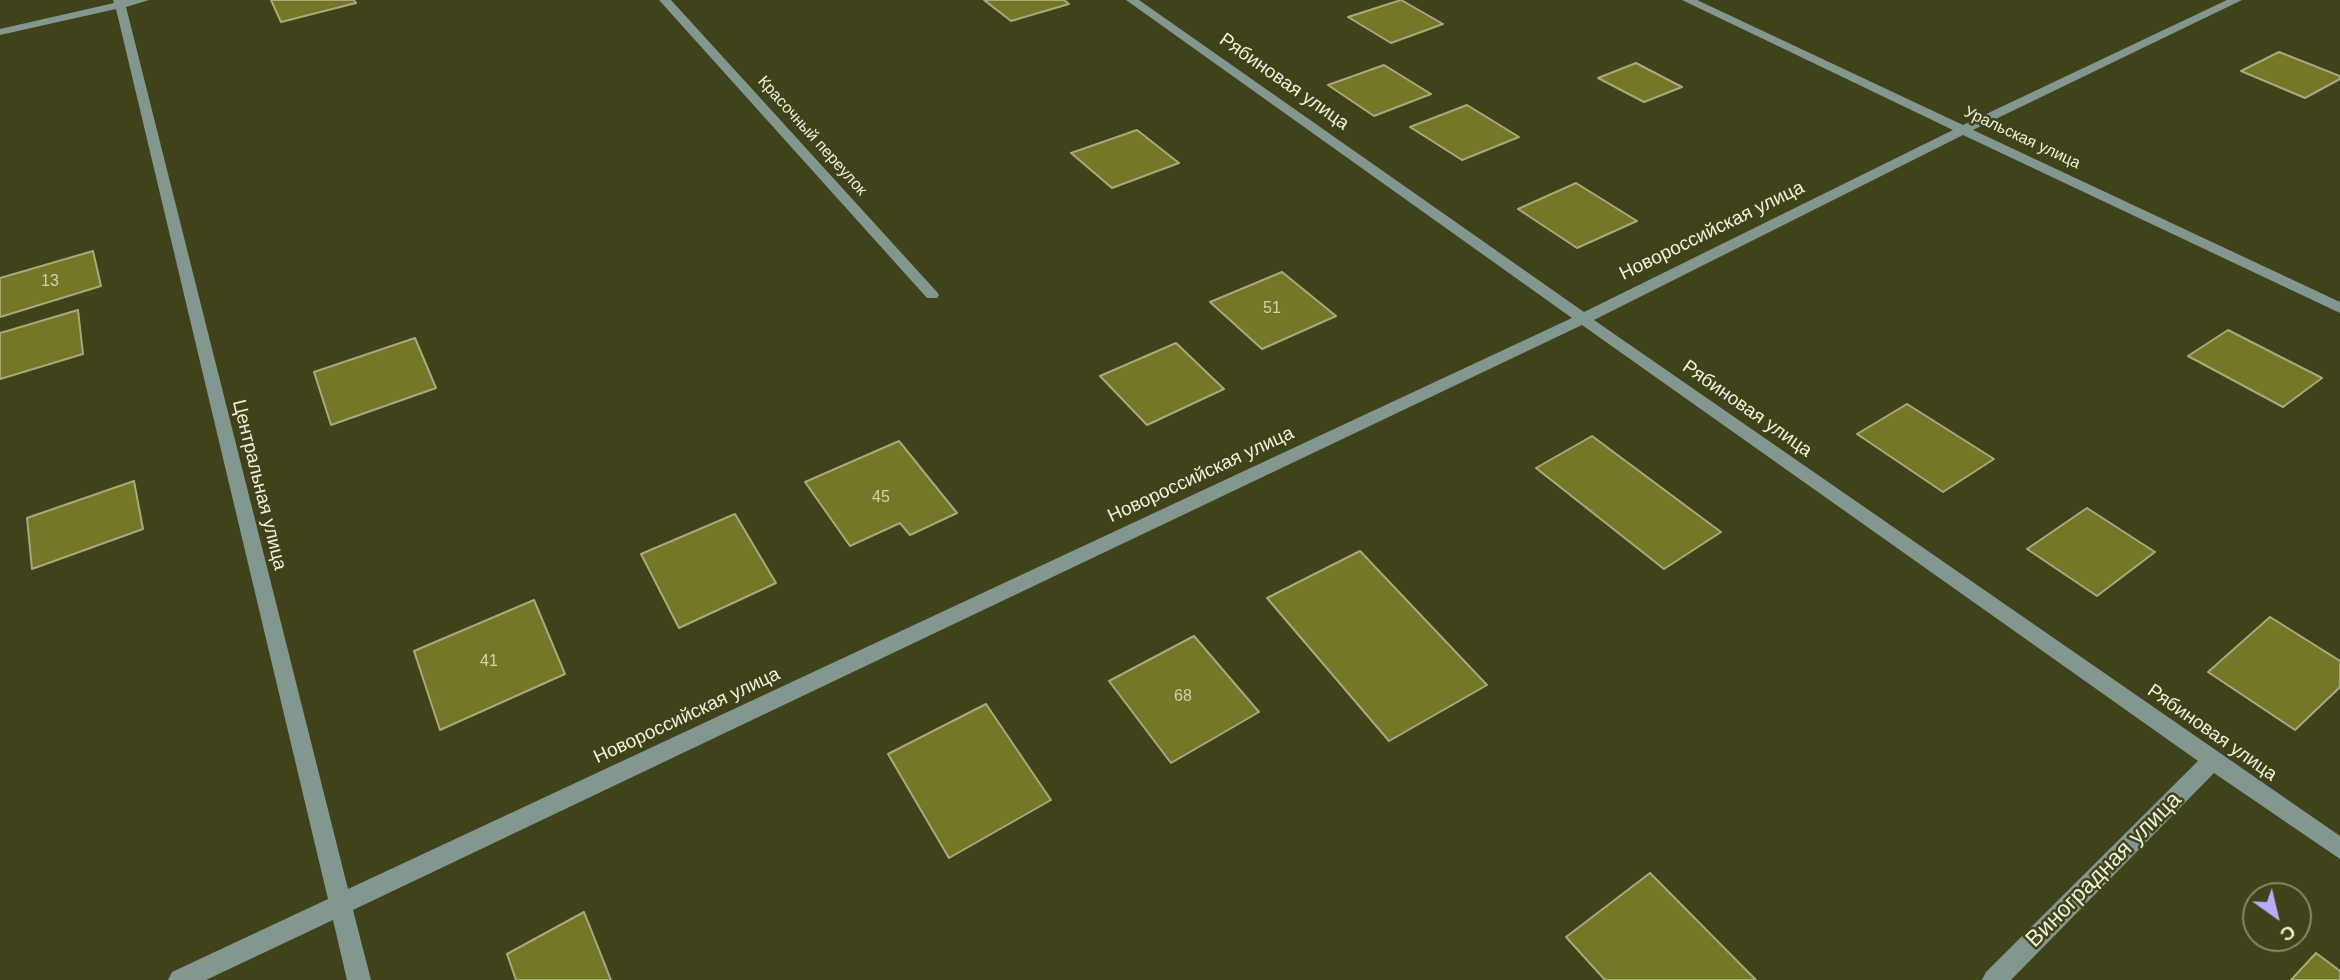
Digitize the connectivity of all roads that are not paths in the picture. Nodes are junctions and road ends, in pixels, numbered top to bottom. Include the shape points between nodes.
1 (143, 0) edge
2 (666, 0) edge
3 (1132, 0) edge
4 (1688, 0) edge
5 (2236, 0) edge
6 (120, 3) edge
7 (0, 32) edge
8 (1964, 130) junction
9 (932, 295) dead end
10 (2340, 308) edge
11 (1583, 319) junction
12 (2214, 760) junction
13 (2340, 849) edge
14 (339, 903) junction
15 (180, 980) edge
16 (359, 980) edge
17 (1994, 980) edge

1 - 6 street
2 - 9 street, Красочный переулок
3 - 11 street, Рябиновая улица
4 - 8 street, Уральская улица
5 - 8 street, Новороссийская улица
6 - 7 street
6 - 14 street, Центральная улица
8 - 10 street, Уральская улица
8 - 11 street, Новороссийская улица
11 - 12 street, Рябиновая улица
11 - 14 street, Новороссийская улица
12 - 13 street, Рябиновая улица
12 - 17 street, Виноградная улица
14 - 15 street, Новороссийская улица
14 - 16 street, Центральная улица

